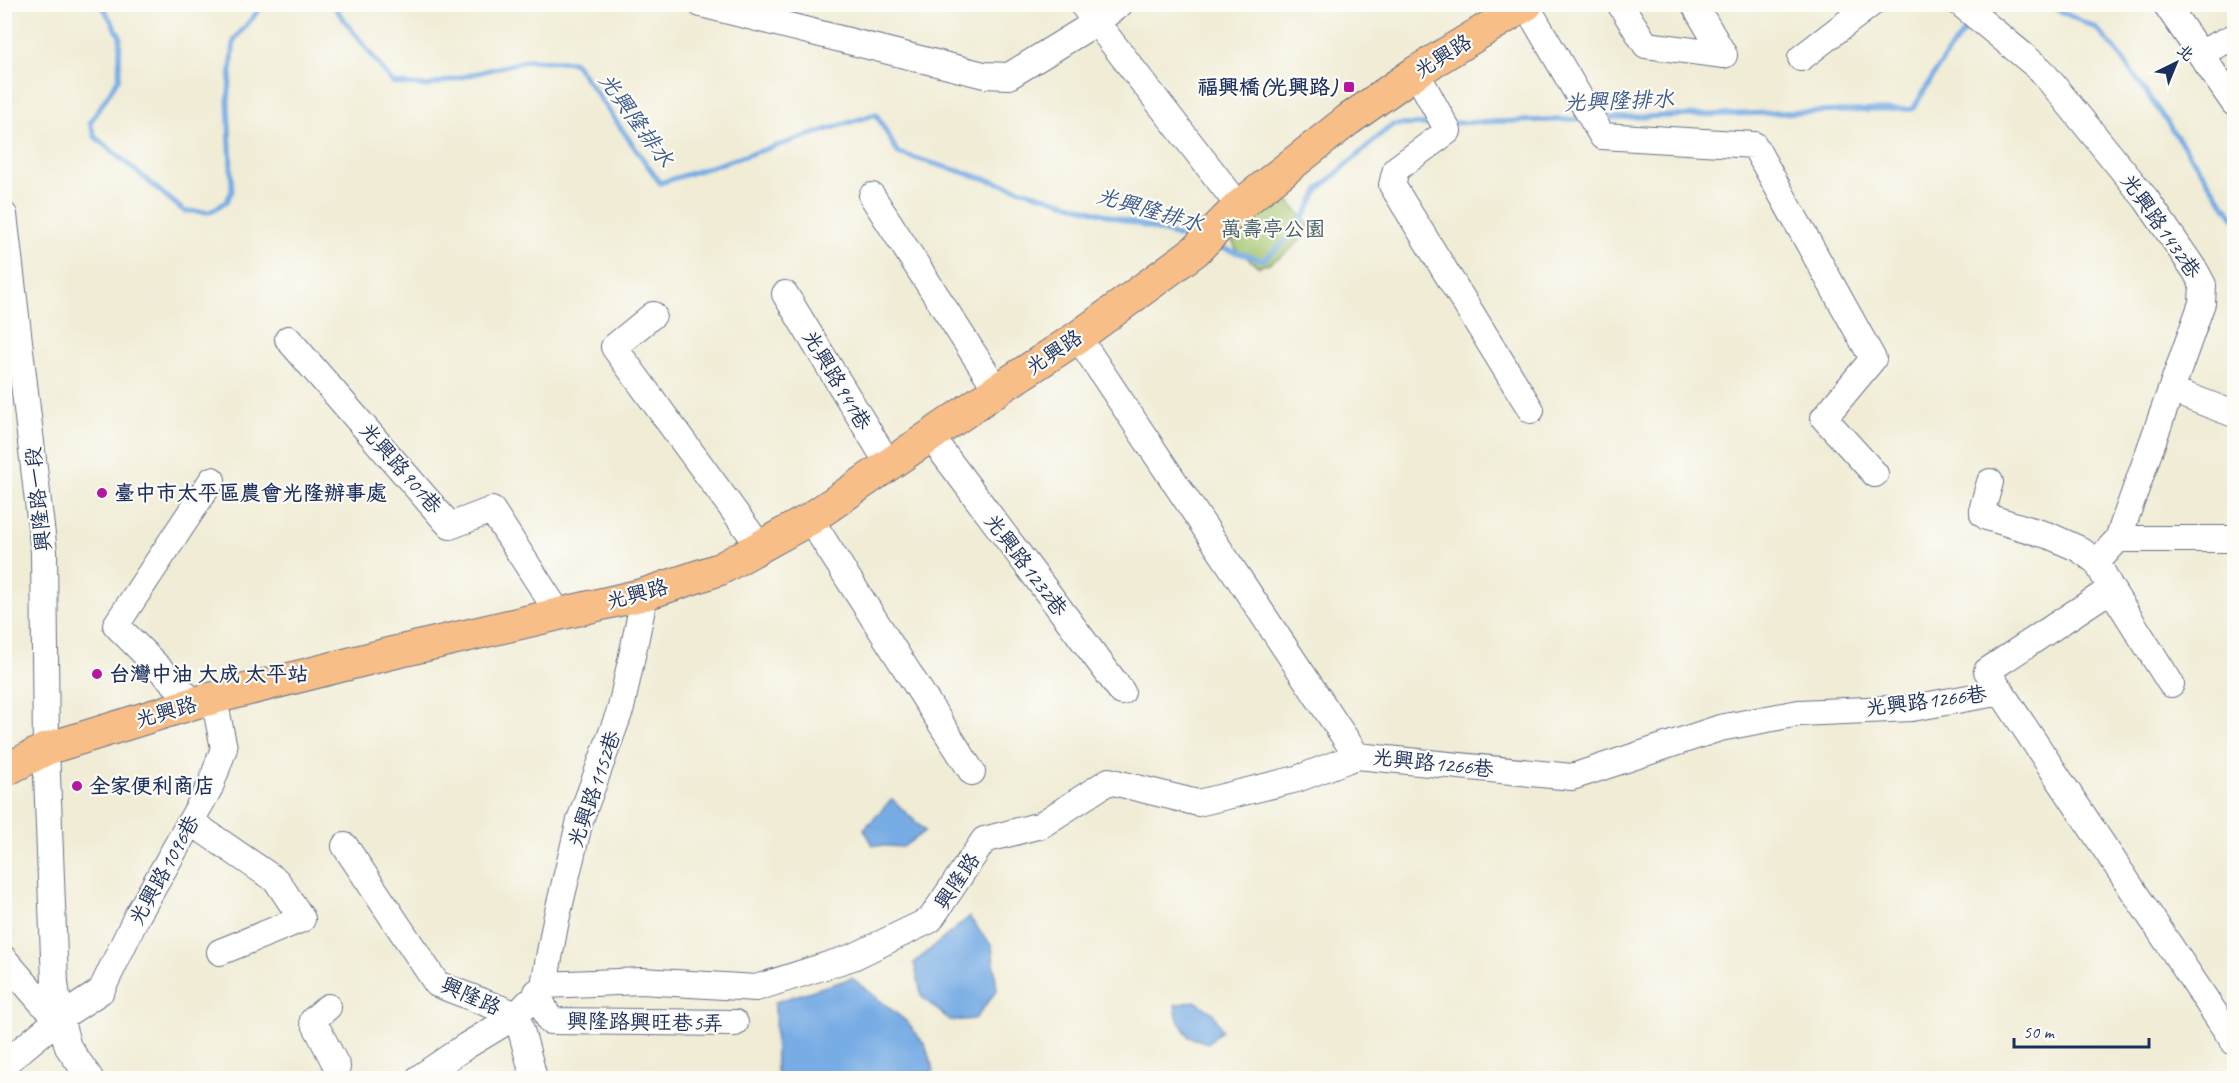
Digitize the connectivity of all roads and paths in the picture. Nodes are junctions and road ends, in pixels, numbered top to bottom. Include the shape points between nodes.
1 (701, 4) edge
2 (1120, 4) edge
3 (1620, 4) edge
4 (1694, 4) edge
5 (1871, 4) edge
6 (2166, 4) edge
7 (1526, 5) edge
8 (1961, 5) edge
9 (1089, 14) edge
10 (2235, 37) edge
11 (2200, 53) junction
12 (1801, 58) dead end
13 (1416, 72) junction
14 (2235, 103) edge
15 (872, 196) dead end
16 (4, 215) edge
17 (1230, 215) junction
18 (785, 294) dead end
19 (653, 315) dead end
20 (1078, 337) junction
21 (288, 339) dead end
22 (997, 390) junction
23 (2171, 390) junction
24 (1531, 410) dead end
25 (2235, 414) edge
26 (931, 437) junction
27 (889, 465) junction
28 (1875, 474) dead end
29 (212, 480) dead end
30 (1990, 482) dead end
31 (810, 519) junction
32 (2118, 539) junction
33 (2231, 546) edge
34 (761, 548) junction
35 (2097, 562) junction
36 (2111, 589) junction
37 (645, 594) junction
38 (559, 614) junction
39 (2172, 684) dead end
40 (1122, 692) dead end
41 (2002, 692) junction
42 (204, 701) junction
43 (46, 748) junction
44 (1357, 756) junction
45 (4, 771) edge
46 (972, 772) dead end
47 (191, 822) junction
48 (345, 846) dead end
49 (220, 952) dead end
50 (4, 959) edge
51 (541, 988) junction
52 (328, 1007) dead end
53 (2226, 1010) edge
54 (517, 1015) junction
55 (60, 1018) junction
56 (735, 1023) dead end
57 (2235, 1042) edge
58 (4, 1064) edge
59 (336, 1074) edge
60 (90, 1078) edge
61 (418, 1078) edge
62 (534, 1078) edge

1 - 9 street via 984,75 1009,76
2 - 9 street
3 - 4 street via 1646,45 1724,55
5 - 12 street
6 - 11 street
7 - 13 main road, 光興路
7 - 28 street via 1602,136 1754,146 1873,359 1824,418
8 - 23 street, 光興路1432巷 via 2042,70 2145,199 2196,272 2203,285 2202,303
9 - 17 street
10 - 11 street
11 - 14 street
13 - 17 main road, 光興路 via 1348,120
13 - 24 street via 1443,121 1396,169 1392,185
15 - 22 street
16 - 43 street, 興隆路一段 via 44,552
17 - 20 main road, 光興路 via 1195,251
18 - 27 street, 光興路941巷
19 - 34 street via 614,346
20 - 22 main road, 光興路
20 - 44 street, 光興路1266巷
21 - 38 street, 光興路901巷 via 450,526 492,510
22 - 26 main road, 光興路
23 - 25 street
23 - 32 street, 光興路1432巷
26 - 27 main road, 光興路
26 - 40 street, 光興路1232巷
27 - 31 main road, 光興路
29 - 42 street via 116,625
30 - 35 street via 1983,507 1987,517 2050,536
31 - 34 main road, 光興路
31 - 46 street
32 - 33 street
32 - 35 street, 光興路1432巷
34 - 37 main road, 光興路 via 720,569
35 - 36 street
36 - 39 street
36 - 41 street via 1987,671
37 - 38 main road, 光興路
37 - 51 street, 光興路1152巷 via 621,708 580,820
38 - 42 main road, 光興路
41 - 44 street, 光興路1266巷 via 1912,708 1799,712 1720,729 1572,777
41 - 53 street
42 - 43 main road, 光興路
42 - 47 street, 光興路1096巷 via 224,748 210,787
43 - 45 main road, 光興路
43 - 55 street via 54,983
44 - 51 street, 興隆路 via 1297,779 1198,803 1109,781 1041,825 984,840 930,920 854,957 756,988 642,981
47 - 49 street via 277,881 302,919
47 - 55 street, 光興路1096巷 via 137,916 101,991
48 - 54 street, 興隆路 via 436,984
50 - 55 street
51 - 54 street
51 - 56 street, 興隆路興旺巷5弄 via 550,1021
52 - 59 street via 313,1020
53 - 57 street
54 - 61 street, 興隆路
54 - 62 street
55 - 58 street, 光興路1096巷
55 - 60 street via 68,1047

